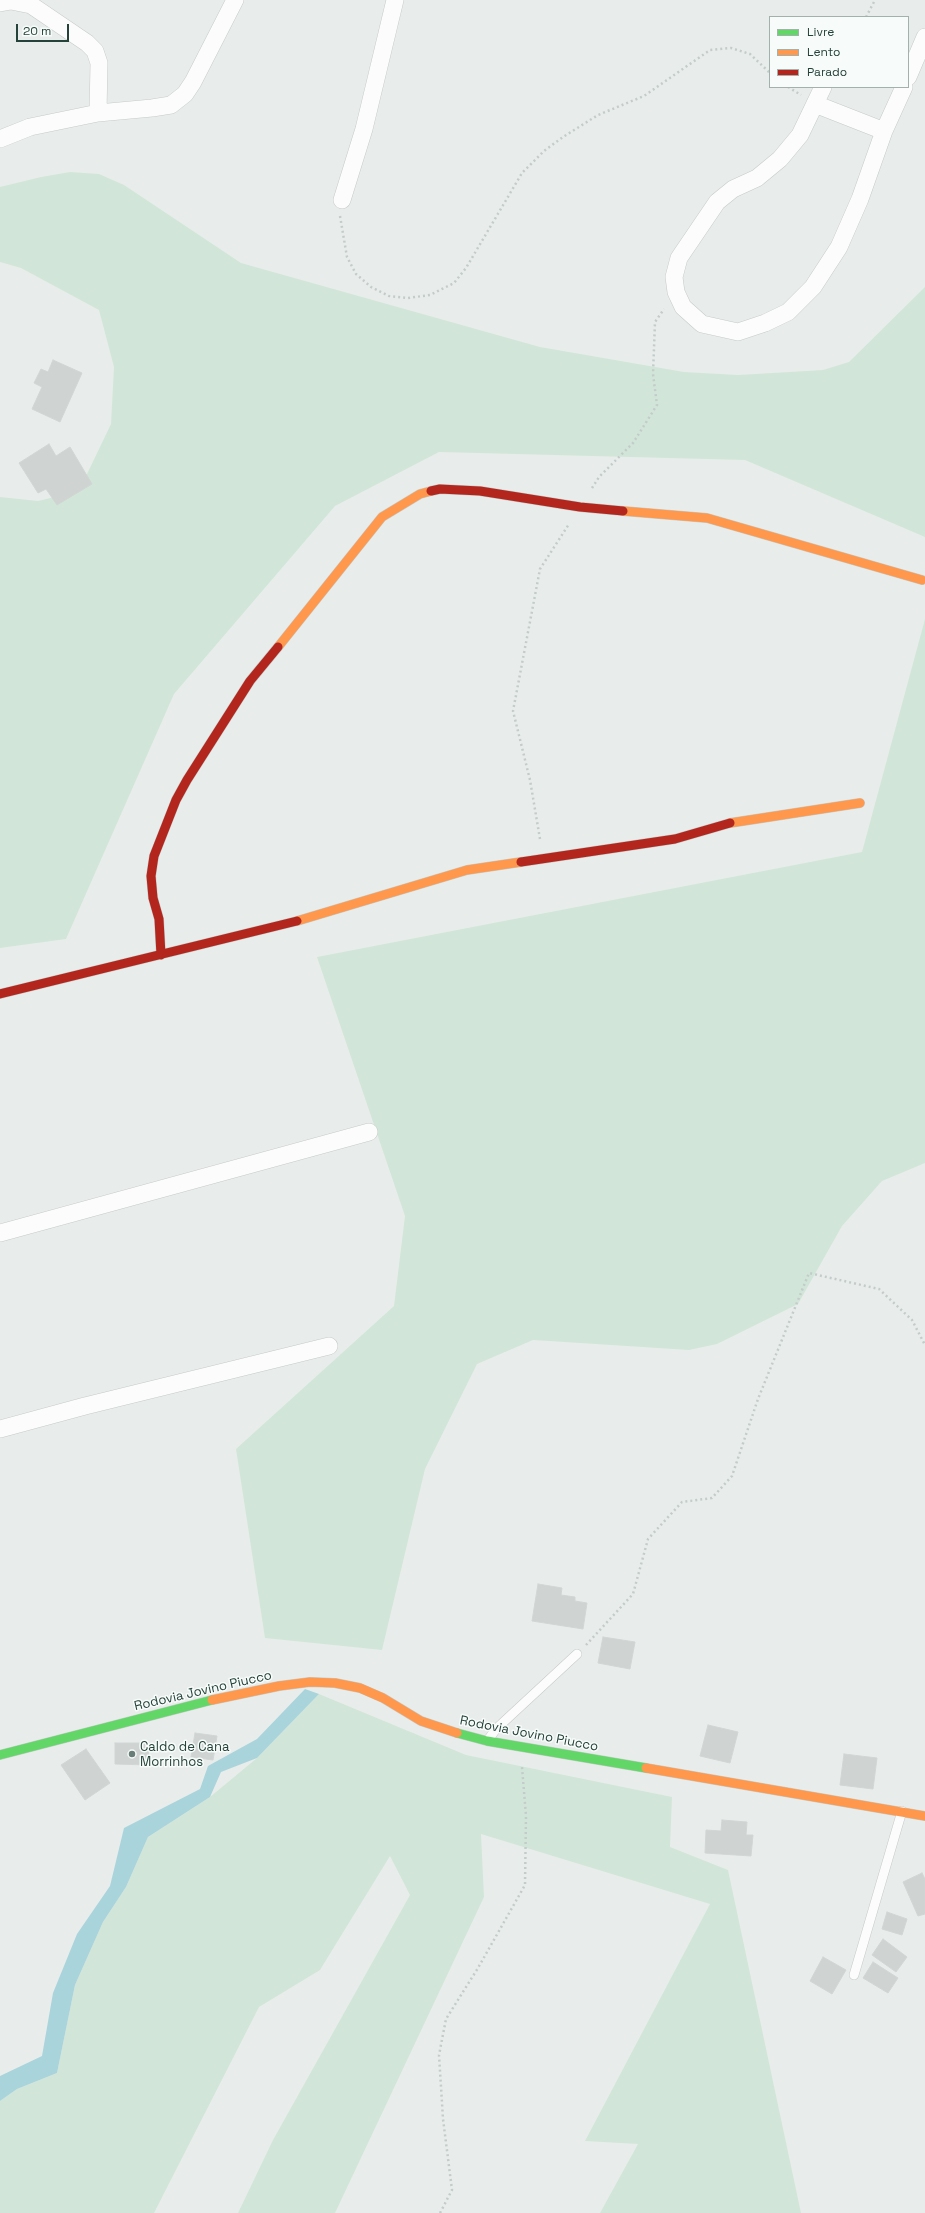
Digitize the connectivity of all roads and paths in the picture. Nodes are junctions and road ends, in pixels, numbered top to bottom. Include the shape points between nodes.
1 (235, 0) edge
2 (395, 0) edge
3 (875, 0) edge
4 (0, 3) edge
5 (867, 16) edge
6 (925, 36) edge
7 (769, 72) edge
8 (909, 75) edge
9 (823, 88) edge
10 (904, 88) edge
11 (815, 104) junction
12 (98, 113) junction
13 (884, 132) junction
14 (0, 139) edge
15 (342, 200) joint
16 (676, 292) junction
17 (580, 506) junction
18 (922, 580) dead end
19 (860, 803) dead end
20 (543, 858) junction
21 (161, 955) junction
22 (0, 994) edge
23 (369, 1132) dead end
24 (0, 1233) edge
25 (329, 1346) dead end
26 (925, 1346) edge
27 (0, 1429) edge
28 (577, 1654) joint
29 (487, 1741) junction
30 (520, 1746) junction
31 (0, 1755) edge
32 (902, 1811) junction
33 (925, 1816) edge
34 (854, 1975) dead end
35 (440, 2213) edge

1 - 12 street via 185,94 171,105
2 - 15 street via 364,129
3 - 5 path
4 - 12 street via 11,2 31,6 95,51 99,64
6 - 8 street
7 - 15 path via 750,54 731,48 710,50 644,96 598,115 563,137 522,173 466,268 454,283 430,295 408,298 389,296 371,287 356,274 346,257 342,238
9 - 11 street
10 - 13 street
11 - 13 street
11 - 16 street via 800,135 780,159 757,178 717,202 679,258 674,277
12 - 14 street via 30,127
13 - 16 street via 860,199 839,247 813,287 788,312 738,332 702,324 682,307
16 - 17 path via 655,322 652,374 657,405 633,443 599,477
17 - 18 street via 707,518
17 - 20 path via 540,569 513,711 530,780
17 - 21 street via 480,491 440,489 420,494 382,517 250,681 176,800 154,856 152,876 153,898 160,919
19 - 20 street via 719,825 675,839
20 - 21 street via 466,870 294,922
21 - 22 street
23 - 24 street
25 - 27 street
26 - 28 path via 912,1320 879,1289 809,1273 758,1399 732,1476 712,1498 682,1502 648,1539 633,1594
28 - 29 lane
29 - 30 street, Rodovia Jovino Piucco
29 - 31 street, Rodovia Jovino Piucco via 447,1731 421,1721 383,1698 360,1688 310,1682 211,1700
30 - 32 street, Rodovia Jovino Piucco
30 - 35 path via 526,1816 525,1885 446,2018 439,2055 443,2119 452,2190
32 - 33 street, Rodovia Jovino Piucco
32 - 34 lane

